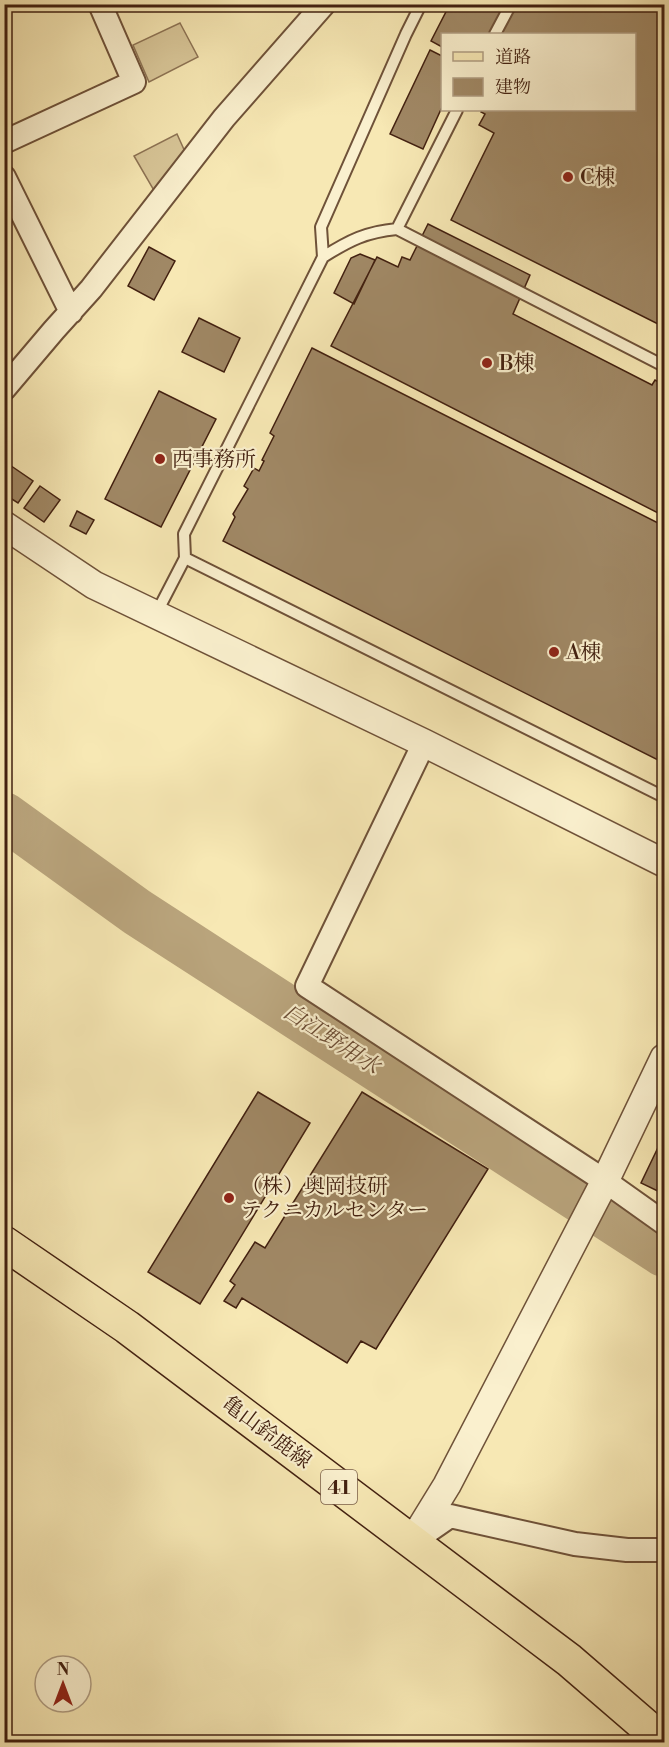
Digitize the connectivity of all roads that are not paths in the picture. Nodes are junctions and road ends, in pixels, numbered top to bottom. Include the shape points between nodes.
1 (100, 4) edge
2 (324, 4) edge
3 (421, 4) edge
4 (511, 4) edge
5 (496, 33) edge
6 (457, 111) edge
7 (4, 142) edge
8 (4, 177) edge
9 (398, 229) junction
10 (323, 257) junction
11 (71, 312) junction
12 (664, 366) edge
13 (4, 389) edge
14 (4, 525) edge
15 (185, 558) junction
16 (156, 615) junction
17 (424, 743) junction
18 (664, 797) edge
19 (664, 863) edge
20 (664, 1058) edge
21 (602, 1187) junction
22 (664, 1223) edge
23 (4, 1243) edge
24 (412, 1542) junction
25 (664, 1550) edge
26 (664, 1743) edge

1 - 7 street via 134,82
2 - 11 street via 224,117
3 - 10 lane via 321,227
4 - 5 lane
6 - 9 lane
8 - 11 street
9 - 10 lane via 376,231
9 - 12 lane
10 - 15 lane via 184,534
11 - 13 street
14 - 16 street via 94,585
15 - 16 lane
15 - 18 lane
16 - 17 street
17 - 19 street
17 - 21 street via 307,987
20 - 21 street
21 - 22 street
21 - 24 street via 447,1485
23 - 24 main road, 亀山鈴鹿線 / 41 via 127,1327
24 - 25 street via 450,1516 575,1544
24 - 26 main road, 亀山鈴鹿線 / 41 via 569,1660

